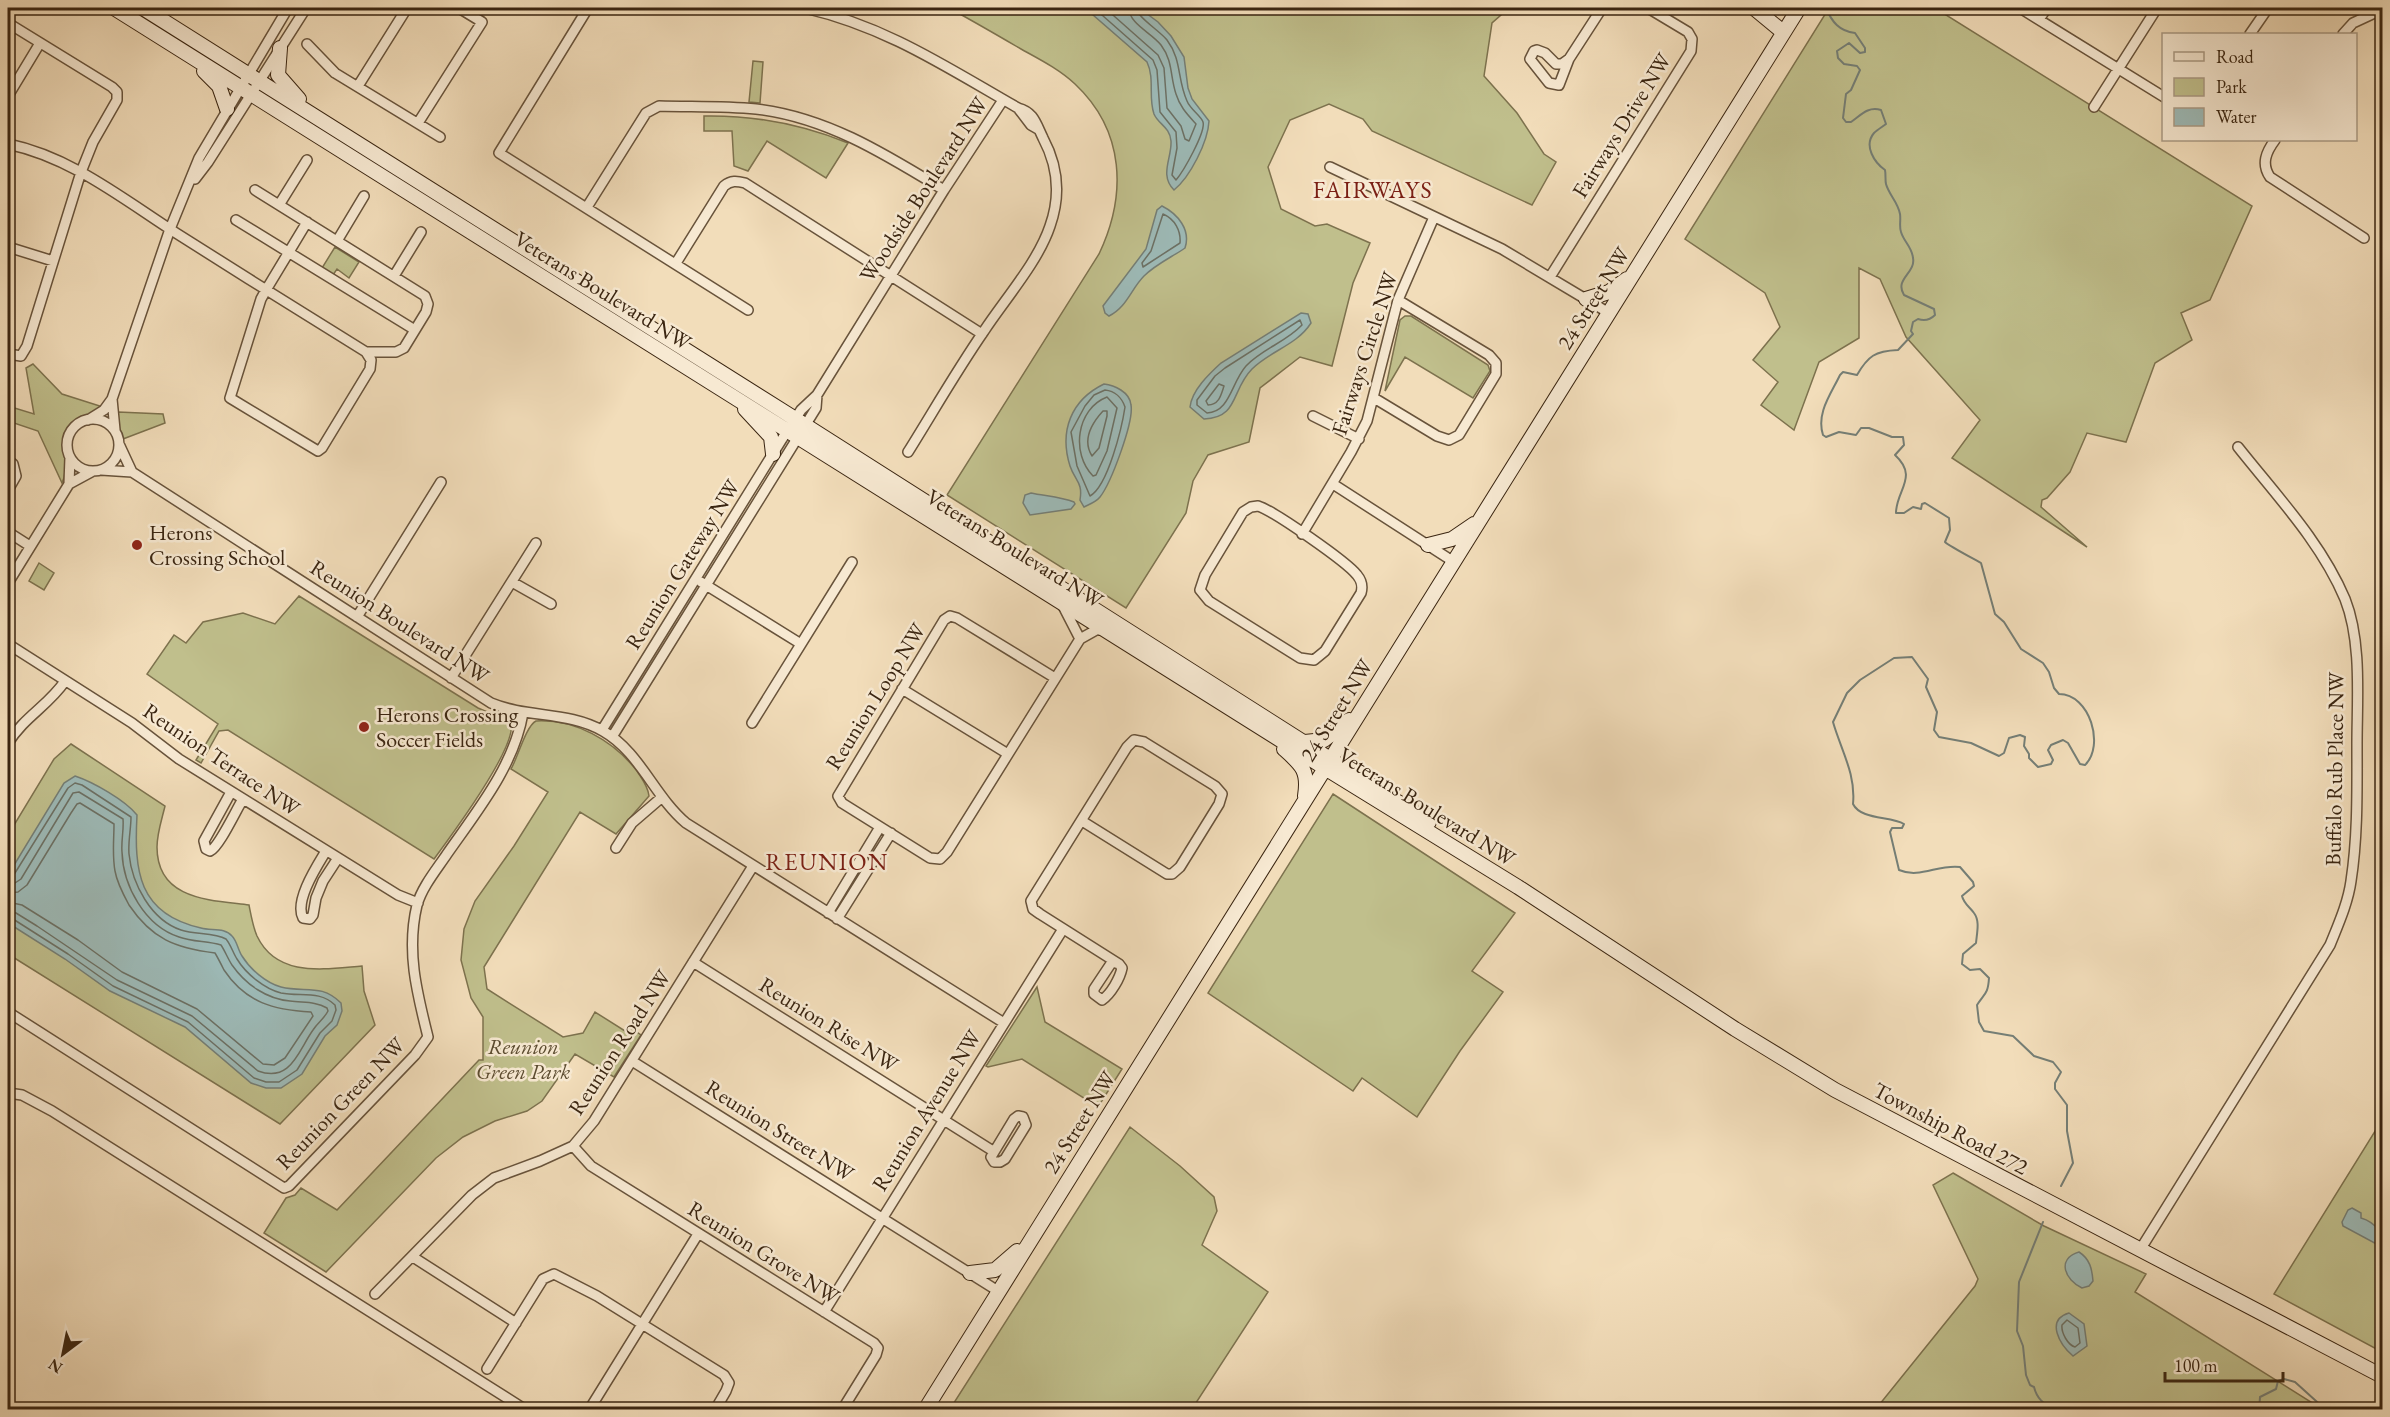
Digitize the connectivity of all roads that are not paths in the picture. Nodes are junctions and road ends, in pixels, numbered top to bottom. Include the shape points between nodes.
1 (114, 8) edge
2 (143, 8) edge
3 (288, 8) edge
4 (306, 8) edge
5 (407, 8) edge
6 (459, 8) edge
7 (588, 8) edge
8 (805, 8) edge
9 (1602, 8) edge
10 (1648, 8) edge
11 (1754, 8) edge
12 (1799, 8) edge
13 (2020, 8) edge
14 (2047, 8) edge
15 (2157, 8) edge
16 (2268, 8) edge
17 (2381, 11) edge
18 (2039, 19) junction
19 (8, 22) edge
20 (1783, 32) junction
21 (2251, 33) edge
22 (2344, 33) edge
23 (40, 42) junction
24 (307, 44) dead end
25 (280, 48) junction
26 (185, 52) junction
27 (1569, 59) junction
28 (2118, 68) junction
29 (254, 77) junction
30 (357, 86) junction
31 (246, 91) junction
32 (8, 96) edge
33 (2162, 96) edge
34 (1003, 100) junction
35 (2094, 107) dead end
36 (227, 109) junction
37 (317, 117) junction
38 (418, 123) junction
39 (440, 137) dead end
40 (2275, 141) edge
41 (8, 144) edge
42 (307, 160) dead end
43 (1330, 167) dead end
44 (81, 172) junction
45 (189, 185) junction
46 (255, 190) dead end
47 (944, 190) junction
48 (364, 196) dead end
49 (279, 205) junction
50 (587, 207) junction
51 (1434, 217) junction
52 (237, 220) dead end
53 (307, 222) junction
54 (170, 229) junction
55 (421, 232) dead end
56 (2364, 238) dead end
57 (337, 241) junction
58 (8, 247) edge
59 (289, 252) junction
60 (53, 261) junction
61 (676, 263) junction
62 (394, 276) junction
63 (890, 276) junction
64 (1550, 277) junction
65 (1631, 277) junction
66 (266, 290) junction
67 (1586, 299) junction
68 (1398, 300) junction
69 (748, 310) dead end
70 (1609, 313) junction
71 (415, 330) junction
72 (982, 334) junction
73 (366, 352) junction
74 (8, 354) edge
75 (721, 387) junction
76 (1374, 398) junction
77 (112, 399) junction
78 (1312, 416) dead end
79 (88, 420) junction
80 (797, 427) junction
81 (116, 433) junction
82 (1359, 439) junction
83 (119, 443) junction
84 (2238, 447) dead end
85 (908, 452) dead end
86 (773, 454) junction
87 (70, 457) junction
88 (8, 460) edge
89 (97, 471) junction
90 (132, 472) junction
91 (441, 482) dead end
92 (69, 484) junction
93 (1333, 484) junction
94 (8, 490) edge
95 (1480, 519) junction
96 (8, 532) edge
97 (1302, 534) junction
98 (536, 543) dead end
99 (1428, 545) junction
100 (30, 546) junction
101 (852, 562) dead end
102 (1454, 562) junction
103 (695, 579) junction
104 (512, 582) junction
105 (8, 583) edge
106 (706, 585) junction
107 (1058, 600) junction
108 (551, 604) dead end
109 (357, 617) junction
110 (1106, 630) junction
111 (1080, 639) junction
112 (8, 644) edge
113 (801, 644) junction
114 (452, 678) junction
115 (1055, 678) junction
116 (65, 681) junction
117 (902, 689) junction
118 (1363, 708) junction
119 (523, 713) junction
120 (752, 723) dead end
121 (1259, 726) junction
122 (602, 730) junction
123 (612, 737) junction
124 (1305, 742) junction
125 (8, 743) edge
126 (1008, 754) junction
127 (1328, 763) junction
128 (231, 792) junction
129 (661, 798) junction
130 (243, 799) junction
131 (1304, 801) junction
132 (1082, 821) junction
133 (880, 827) junction
134 (891, 833) junction
135 (616, 848) dead end
136 (326, 851) junction
137 (338, 858) junction
138 (753, 866) junction
139 (1518, 887) joint
140 (418, 903) junction
141 (828, 914) junction
142 (837, 919) junction
143 (1063, 928) junction
144 (693, 962) junction
145 (1119, 964) dead end
146 (8, 1012) edge
147 (1004, 1023) junction
148 (632, 1060) junction
149 (8, 1093) edge
150 (943, 1119) junction
151 (573, 1146) junction
152 (993, 1151) junction
153 (882, 1218) junction
154 (1039, 1227) junction
155 (698, 1234) junction
156 (2140, 1250) junction
157 (413, 1257) junction
158 (970, 1273) junction
159 (998, 1291) junction
160 (375, 1294) dead end
161 (824, 1312) junction
162 (516, 1323) junction
163 (642, 1324) junction
164 (487, 1369) dead end
165 (2382, 1376) edge
166 (526, 1410) edge
167 (589, 1410) edge
168 (715, 1410) edge
169 (842, 1410) edge
170 (925, 1410) edge

1 - 26 main road, Veterans Boulevard NW
2 - 29 main road, Veterans Boulevard NW
3 - 29 street
4 - 25 street
5 - 30 street
6 - 38 street via 482,21
7 - 50 street via 499,153
8 - 34 street, Woodside Boulevard NW via 867,26 903,42
9 - 27 street
10 - 64 street, Fairways Drive NW via 1688,32 1692,39 1690,51
11 - 20 main road
12 - 20 main road, 24 Street NW
13 - 18 street
14 - 18 street
15 - 28 street
16 - 21 street
17 - 22 street via 2362,17
18 - 28 street
19 - 23 street
20 - 65 main road, 24 Street NW
23 - 32 street
23 - 44 street via 117,92 117,100
24 - 30 street via 335,73
25 - 29 street
25 - 37 main road via 278,75
26 - 31 main road, Veterans Boulevard NW
26 - 36 main road via 219,86
27 - 27 street via 1561,83 1556,86 1530,59 1537,50 1556,64
28 - 33 street
28 - 35 street
29 - 31 street
29 - 37 main road, Veterans Boulevard NW
30 - 38 street
31 - 36 street
31 - 45 street via 208,162
31 - 75 main road, Veterans Boulevard NW
34 - 47 street, Woodside Boulevard NW
34 - 72 street via 1018,108 1038,129 1051,154 1057,190 1050,227 1037,252
36 - 45 street via 199,158
37 - 80 main road, Veterans Boulevard NW
38 - 39 street
40 - 56 street via 2264,164 2270,177
41 - 44 street via 46,155
42 - 49 street
43 - 51 street
44 - 54 street
44 - 60 street
45 - 54 street
46 - 49 street
47 - 50 street via 865,144 814,122 755,109 659,106 646,113
47 - 63 street, Woodside Boulevard NW
48 - 57 street
49 - 53 street
50 - 61 street
51 - 64 street
51 - 68 street, Fairways Circle NW
52 - 59 street
53 - 57 street
53 - 59 street
54 - 66 street
54 - 77 street
55 - 62 street
57 - 62 street
58 - 60 street
59 - 66 street
59 - 71 street
60 - 74 street via 27,346 21,356
61 - 63 street via 724,186 739,181
61 - 69 street
62 - 71 street via 427,299 426,312
63 - 72 street
63 - 80 street, Woodside Boulevard NW via 817,395 816,408
64 - 67 street
65 - 67 main road via 1609,292
65 - 70 main road, 24 Street NW
66 - 73 street
66 - 73 street via 231,391 234,402 318,451 370,369 371,360
67 - 70 street
68 - 76 street, Fairways Circle NW
68 - 76 street via 1489,355 1496,363 1497,374 1460,435 1449,440
70 - 95 main road, 24 Street NW
71 - 73 street via 404,348 396,352
72 - 85 street
75 - 80 main road, Veterans Boulevard NW
75 - 86 main road via 771,437
76 - 82 street, Fairways Circle NW
77 - 79 street via 104,410
77 - 81 street
78 - 82 street
79 - 81 street via 106,422
79 - 87 street via 77,424 71,432 67,442
80 - 86 street, Reunion Gateway NW
80 - 106 street, Reunion Gateway NW
80 - 107 main road, Veterans Boulevard NW
80 - 124 main road, Veterans Boulevard NW
81 - 83 street
82 - 93 street, Fairways Circle NW
83 - 89 street via 116,458
83 - 90 street
84 - 156 street, Buffalo Rub Place NW via 2319,550 2346,602 2355,646 2357,696 2356,822 2351,882 2342,915 2319,963
86 - 103 street, Reunion Gateway NW
87 - 89 street via 81,469
87 - 92 street
88 - 94 street via 16,476
89 - 90 street, Reunion Boulevard NW
89 - 92 street
90 - 109 street, Reunion Boulevard NW
91 - 109 street
92 - 100 street
93 - 97 street, Fairways Circle NW
93 - 99 street
95 - 99 main road via 1452,540
95 - 102 main road, 24 Street NW
96 - 100 street
97 - 97 street via 1354,572 1363,587 1325,651 1308,661 1209,601 1200,590 1205,575 1247,509 1264,508
98 - 104 street
99 - 102 street
100 - 105 street
101 - 113 street
102 - 118 main road, 24 Street NW
103 - 106 street
103 - 122 street, Reunion Gateway NW
104 - 108 street
104 - 114 street
106 - 113 street
106 - 123 street, Reunion Gateway NW
107 - 110 main road, Veterans Boulevard NW
107 - 111 street
109 - 114 street, Reunion Boulevard NW
110 - 111 street via 1096,630
110 - 121 main road, Veterans Boulevard NW
111 - 115 street, Reunion Loop NW
112 - 116 street, Reunion Terrace NW
113 - 120 street
114 - 119 street, Reunion Boulevard NW via 491,703
115 - 117 street, Reunion Loop NW via 950,616
115 - 126 street, Reunion Loop NW
116 - 125 street
116 - 128 street, Reunion Terrace NW
117 - 126 street
117 - 133 street, Reunion Loop NW via 838,796 842,803
118 - 124 main road via 1324,740
118 - 127 main road, 24 Street NW
119 - 122 street, Reunion Boulevard NW via 581,721
119 - 140 street, Reunion Green NW via 506,763
121 - 127 main road, Veterans Boulevard NW
121 - 131 main road via 1302,768 1308,780
122 - 123 street, Reunion Boulevard NW
123 - 129 street, Reunion Boulevard NW via 641,767
124 - 127 main road, Veterans Boulevard NW
126 - 134 street, Reunion Loop NW via 939,859 930,858
127 - 131 main road, 24 Street NW
127 - 139 main road, Veterans Boulevard NW via 1446,834
128 - 130 street, Reunion Terrace NW
128 - 130 street via 204,841 206,849 218,846
129 - 135 street via 632,823
129 - 138 street, Reunion Boulevard NW via 686,823
130 - 136 street, Reunion Terrace NW
131 - 154 main road, 24 Street NW
132 - 132 street via 1134,740 1144,742 1222,794 1180,867 1172,874
132 - 143 street via 1031,901 1033,909
133 - 134 street, Reunion Loop NW
133 - 141 street
134 - 142 street
136 - 137 street, Reunion Terrace NW
136 - 137 street via 303,898 303,918 313,915 320,890
137 - 140 street, Reunion Terrace NW
138 - 141 street, Reunion Boulevard NW
138 - 144 street, Reunion Road NW
139 - 156 main road, Township Road 272 via 1835,1090
140 - 146 street, Reunion Green NW via 412,955 428,1037 367,1106 284,1188
141 - 142 street, Reunion Boulevard NW
142 - 147 street, Reunion Boulevard NW
143 - 145 street
143 - 147 street, Reunion Avenue NW
144 - 148 street, Reunion Road NW
144 - 150 street, Reunion Rise NW
147 - 150 street, Reunion Avenue NW
148 - 151 street, Reunion Road NW via 594,1121
148 - 153 street, Reunion Street NW
149 - 166 street via 22,1095 52,1111
150 - 152 street, Reunion Rise NW
150 - 153 street, Reunion Avenue NW
151 - 155 street, Reunion Grove NW via 591,1166
151 - 157 street, Reunion Road NW via 494,1178 472,1195
152 - 152 street via 994,1162 1005,1159 1026,1125 1023,1118 1014,1119
153 - 158 street, Reunion Street NW
153 - 161 street, Reunion Avenue NW
154 - 158 main road via 1000,1267 986,1273
154 - 159 main road, 24 Street NW
155 - 161 street, Reunion Grove NW
155 - 163 street
156 - 165 main road, Township Road 272
157 - 160 street, Reunion Road NW
157 - 162 street
158 - 159 street, Reunion Street NW
159 - 170 main road, 24 Street NW
161 - 169 street, Reunion Grove NW via 878,1348
162 - 163 street via 543,1279 554,1274
162 - 164 street
163 - 167 street
163 - 168 street via 724,1375 729,1383

